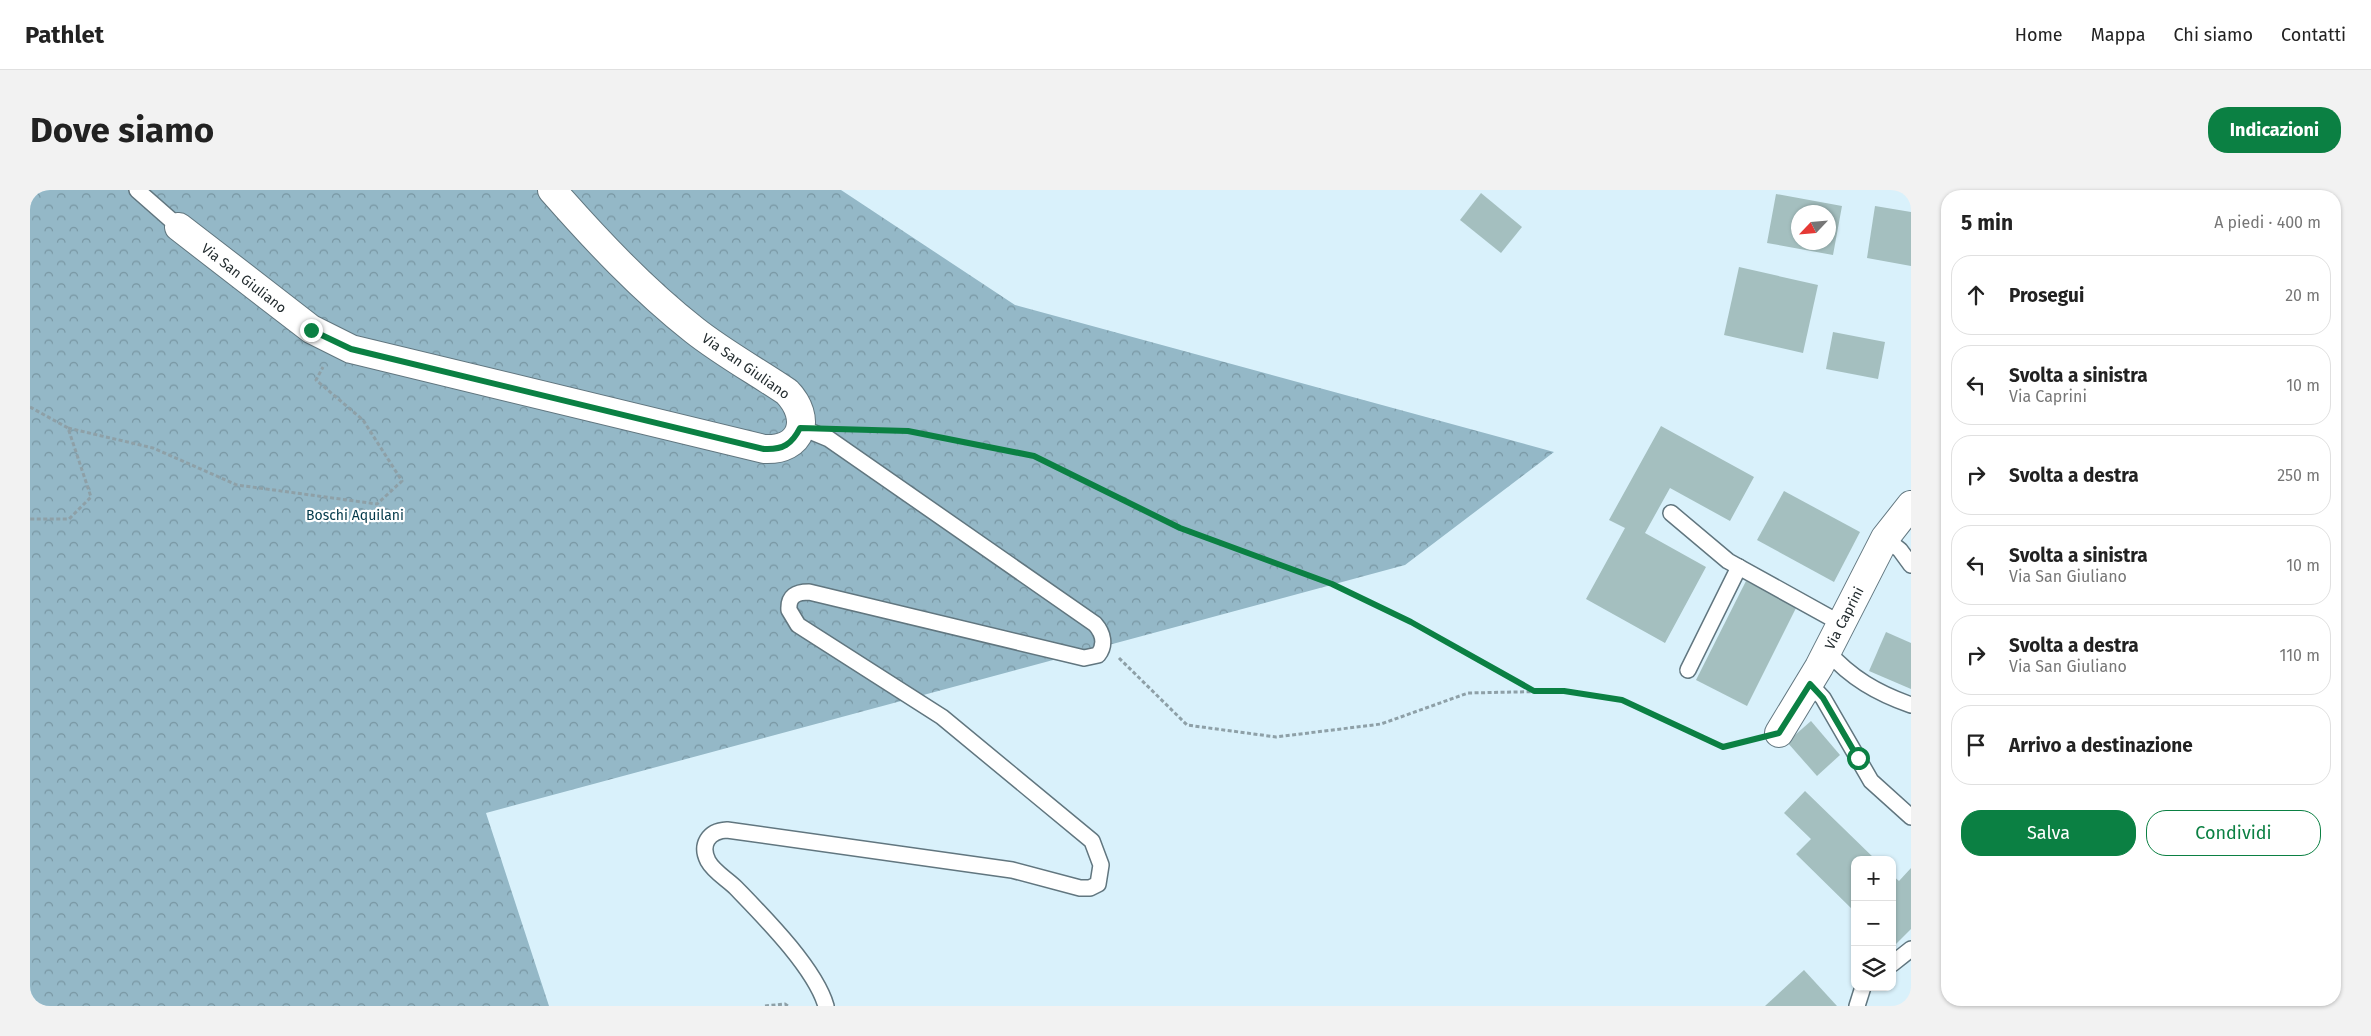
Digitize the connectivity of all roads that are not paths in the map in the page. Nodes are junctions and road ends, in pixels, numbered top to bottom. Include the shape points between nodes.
1 (137, 190) edge
2 (552, 190) edge
3 (179, 227) joint
4 (800, 428) junction
5 (1911, 505) edge
6 (1672, 513) dead end
7 (1885, 538) junction
8 (1911, 564) edge
9 (1739, 568) junction
10 (1840, 623) junction
11 (1827, 651) junction
12 (1688, 670) dead end
13 (1810, 684) junction
14 (1911, 705) edge
15 (1779, 733) road end
16 (1911, 817) edge
17 (1911, 949) edge
18 (1896, 961) edge
19 (1862, 991) edge
20 (826, 1006) edge
21 (1857, 1006) edge

1 - 3 lane
2 - 4 street, Via San Giuliano via 595,239 667,307 726,353 787,392 800,408
3 - 4 street, Via San Giuliano via 286,312 336,344 351,349 764,449 775,450 788,445
4 - 20 lane via 829,439 1095,624 1103,642 1098,655 1084,658 809,592 797,593 791,598 789,610 798,625 942,717 1092,840 1101,865 1098,884 1086,889 1012,870 727,830 713,833 705,845 710,864 775,928 814,981
5 - 7 street, Via Caprini
6 - 9 lane
7 - 8 lane
7 - 10 street, Via Caprini
9 - 10 lane
9 - 12 lane
10 - 11 street, Via Caprini
11 - 13 street, Via Caprini
11 - 14 lane via 1858,681
13 - 15 street, Via Caprini
13 - 16 lane via 1823,698 1871,780
17 - 18 lane
19 - 21 lane

